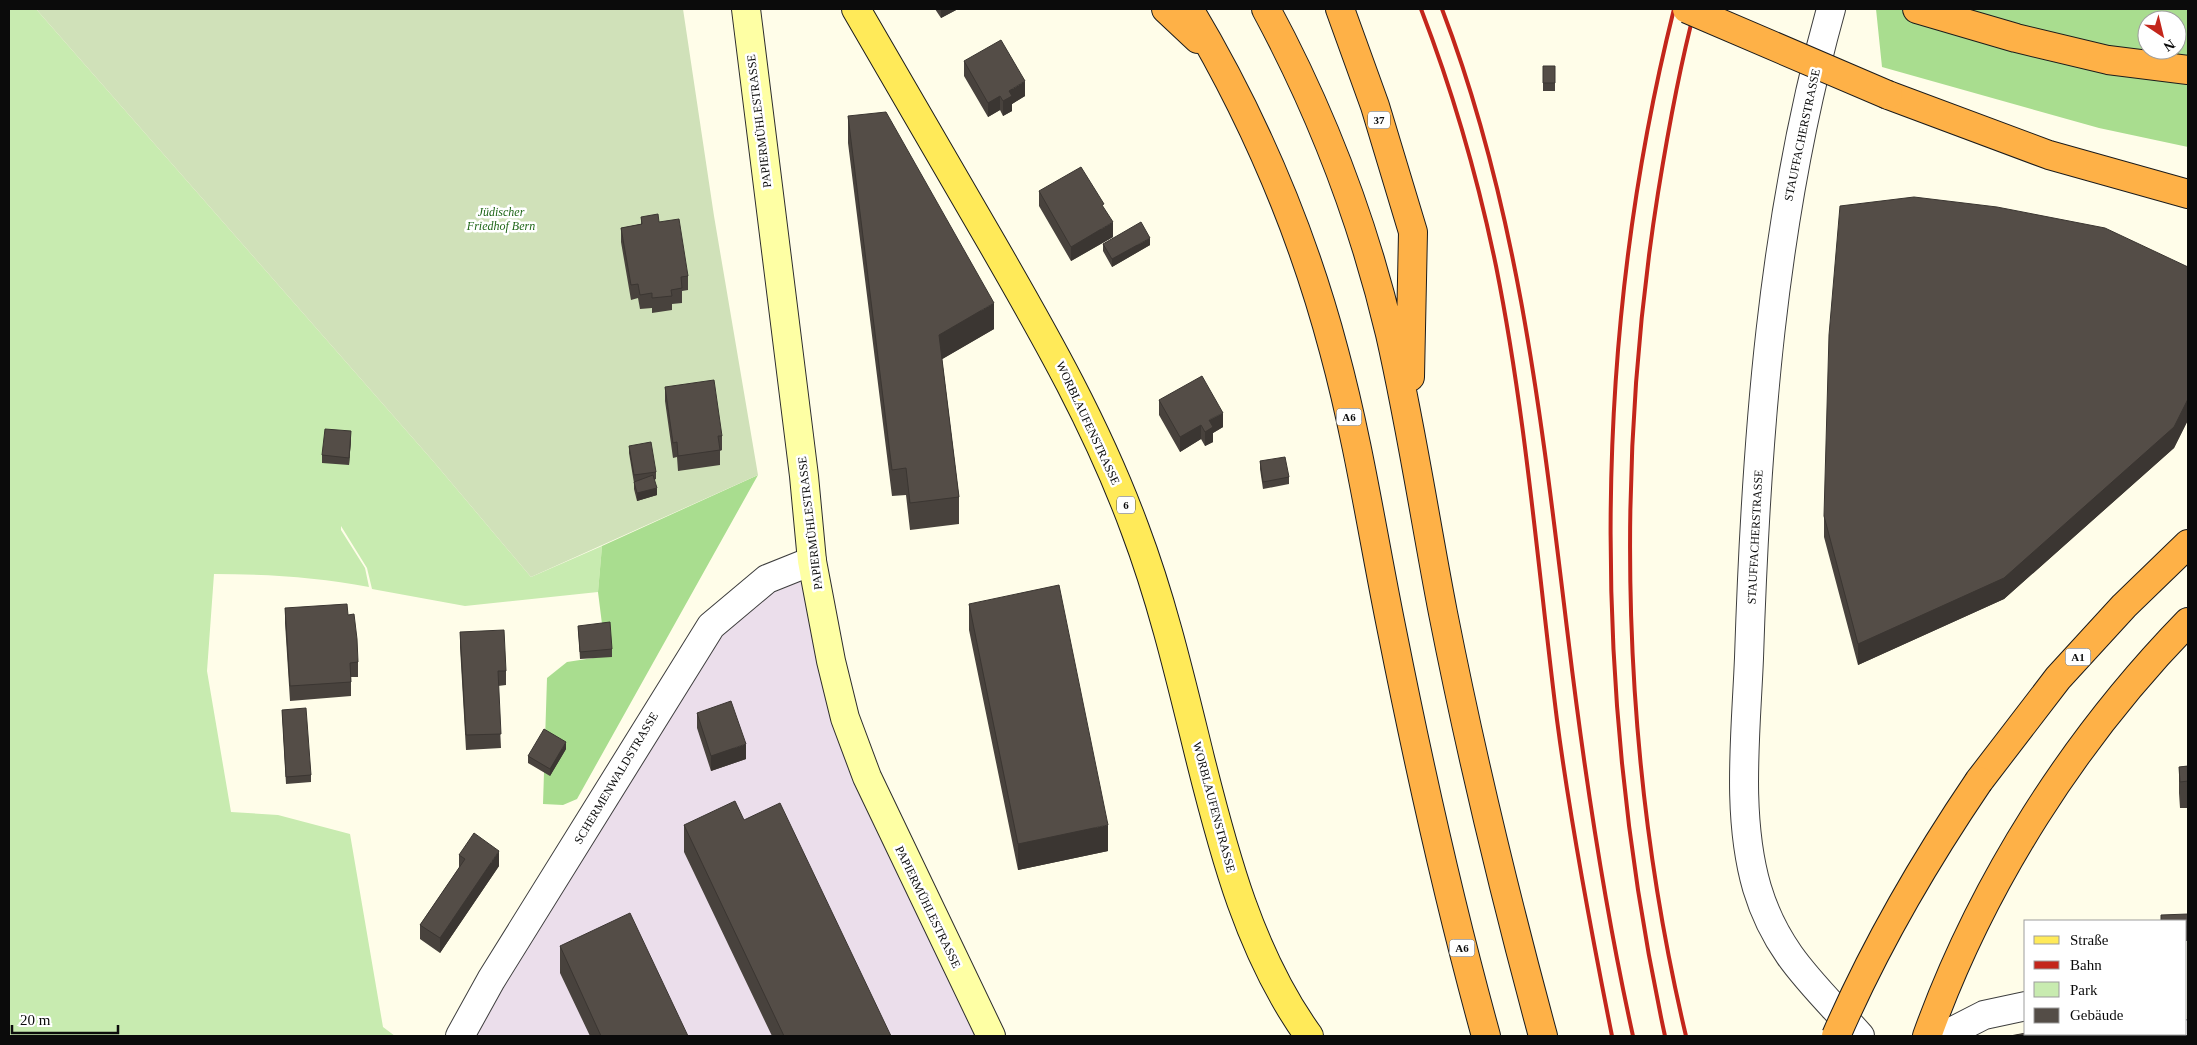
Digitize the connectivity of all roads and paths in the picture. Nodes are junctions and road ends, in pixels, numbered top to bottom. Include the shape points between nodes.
1 (746, 9) edge
2 (856, 9) edge
3 (1166, 9) edge
4 (1189, 9) edge
5 (1266, 9) edge
6 (1340, 9) edge
7 (1687, 9) edge
8 (1831, 9) edge
9 (1917, 9) edge
10 (1219, 59) junction
11 (2188, 70) edge
12 (2188, 194) edge
13 (1408, 429) junction
14 (2188, 544) edge
15 (812, 560) junction
16 (2188, 622) edge
17 (2024, 1006) edge
18 (460, 1036) edge
19 (991, 1036) edge
20 (1309, 1036) edge
21 (1486, 1036) edge
22 (1543, 1036) edge
23 (1836, 1036) edge
24 (1860, 1036) edge
25 (1927, 1036) edge
26 (1943, 1036) edge

1 - 15 main road, PAPIERMÜHLESTRASSE
2 - 20 main road, WORBLAUFENSTRASSE / 6 via 1037,322 1099,441 1150,570 1241,902 1258,947
3 - 10 highway
4 - 10 highway, A6
5 - 13 highway via 1294,60 1333,151 1365,242 1390,334
6 - 13 highway, 37 via 1378,115 1413,232
7 - 12 highway, bridge via 1888,95 2049,155
8 - 24 street, STAUFFACHERSTRASSE via 1789,195 1769,350 1750,625 1746,810 1753,872 1775,931 1808,982
9 - 11 highway via 2108,60
10 - 21 highway, A6 via 1274,173 1307,260 1334,351 1356,442 1410,721
13 - 22 highway via 1453,660 1503,886
14 - 23 highway, A1, bridge via 2124,606 2065,671 1979,781 1898,909
15 - 18 street, SCHERMENWALDSTRASSE via 767,579 710,626 491,980
15 - 19 main road, PAPIERMÜHLESTRASSE via 831,661 848,727 867,777
16 - 25 highway via 2106,716 2034,818 1962,950
17 - 26 street via 1984,1014

